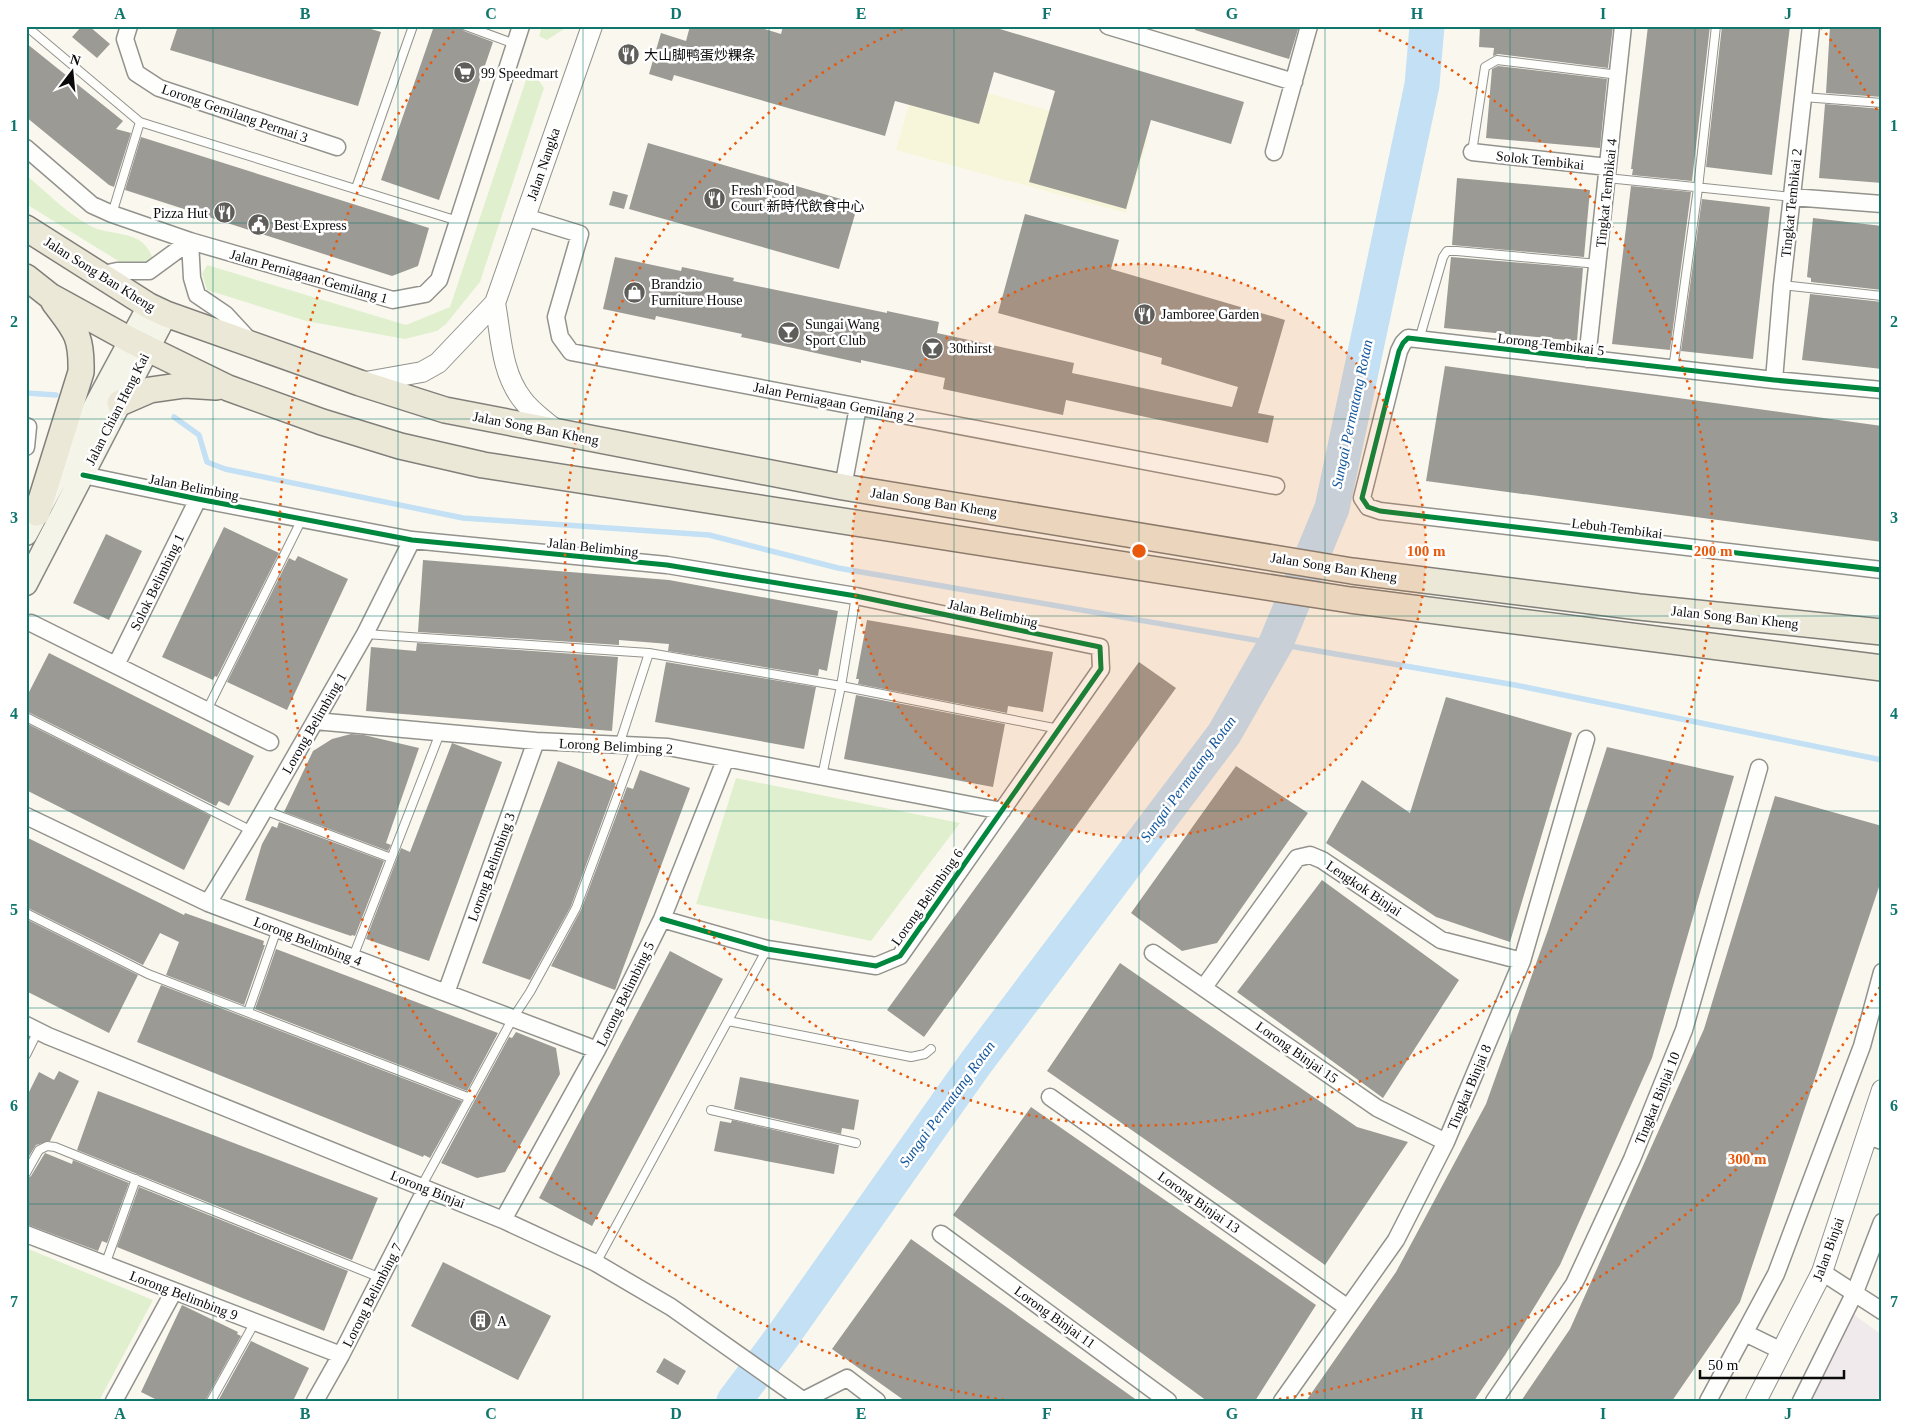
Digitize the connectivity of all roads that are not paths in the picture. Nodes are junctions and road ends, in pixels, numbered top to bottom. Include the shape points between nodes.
1 (26, 26) edge
2 (129, 26) edge
3 (413, 26) edge
4 (466, 26) edge
5 (520, 26) edge
6 (592, 26) edge
7 (1108, 26) edge
8 (1309, 26) edge
9 (1623, 26) edge
10 (1716, 26) edge
11 (1811, 26) edge
12 (515, 44) junction
13 (1619, 75) junction
14 (1294, 82) junction
15 (1803, 97) junction
16 (1882, 102) edge
17 (140, 122) junction
18 (336, 147) dead end
19 (26, 148) edge
20 (1274, 152) dead end
21 (1472, 152) joint
22 (1607, 173) junction
23 (356, 188) junction
24 (1698, 188) junction
25 (1792, 197) junction
26 (1882, 204) edge
27 (112, 214) junction
28 (525, 217) junction
29 (458, 221) junction
30 (26, 228) edge
31 (190, 241) junction
32 (1598, 264) junction
33 (99, 275) junction
34 (26, 277) edge
35 (1782, 285) junction
36 (50, 296) junction
37 (1882, 296) edge
38 (496, 303) junction
39 (158, 310) junction
40 (1419, 340) junction
41 (139, 345) junction
42 (254, 345) junction
43 (1587, 359) junction
44 (1673, 369) junction
45 (1774, 380) junction
46 (360, 383) junction
47 (228, 388) junction
48 (1882, 390) edge
49 (120, 403) junction
50 (858, 407) junction
51 (27, 427) edge
52 (559, 433) junction
53 (26, 447) edge
54 (83, 475) junction
55 (1276, 486) dead end
56 (843, 487) junction
57 (198, 499) junction
58 (302, 519) junction
59 (32, 523) edge
60 (412, 540) junction
61 (1882, 570) edge
62 (26, 584) edge
63 (856, 596) junction
64 (31, 623) dead end
65 (1882, 632) edge
66 (365, 634) junction
67 (1100, 647) joint
68 (649, 653) junction
69 (116, 665) junction
70 (1882, 668) edge
71 (841, 686) junction
72 (207, 710) junction
73 (26, 717) edge
74 (315, 721) junction
75 (1059, 728) junction
76 (440, 733) junction
77 (1586, 739) dead end
78 (536, 741) junction
79 (270, 742) dead end
80 (619, 745) junction
81 (636, 746) junction
82 (726, 758) junction
83 (1759, 768) dead end
84 (822, 776) junction
85 (264, 810) junction
86 (1002, 811) junction
87 (26, 816) edge
88 (252, 831) junction
89 (392, 858) junction
90 (208, 903) junction
91 (26, 913) edge
92 (662, 919) junction
93 (277, 929) junction
94 (767, 949) junction
95 (1153, 953) dead end
96 (353, 958) junction
97 (1522, 962) junction
98 (1882, 972) edge
99 (1204, 987) junction
100 (446, 993) junction
101 (248, 1012) junction
102 (513, 1018) junction
103 (728, 1021) junction
104 (32, 1028) edge
105 (931, 1049) dead end
106 (597, 1050) junction
107 (26, 1055) edge
108 (1882, 1090) edge
109 (1050, 1097) dead end
110 (470, 1098) junction
111 (711, 1110) dead end
112 (1874, 1139) edge
113 (1446, 1142) junction
114 (856, 1143) dead end
115 (26, 1173) edge
116 (136, 1179) junction
117 (424, 1188) junction
118 (503, 1220) junction
119 (1882, 1222) edge
120 (26, 1234) edge
121 (941, 1234) dead end
122 (596, 1262) junction
123 (105, 1265) junction
124 (1822, 1272) junction
125 (381, 1278) junction
126 (174, 1291) junction
127 (1855, 1292) junction
128 (1348, 1308) junction
129 (1882, 1311) edge
130 (255, 1322) junction
131 (1745, 1332) junction
132 (1782, 1351) junction
133 (341, 1355) junction
134 (803, 1400) edge
135 (114, 1401) edge
136 (211, 1401) edge
137 (315, 1401) edge
138 (877, 1401) edge
139 (1168, 1401) edge
140 (1282, 1401) edge
141 (1494, 1401) edge
142 (1708, 1401) edge
143 (1756, 1401) edge
144 (1801, 1401) edge

1 - 17 lane
2 - 18 street, Lorong Gemilang Permai 3 via 125,39 136,73 159,88
3 - 23 lane
4 - 12 lane
5 - 12 street, Jalan Perniagaan Gemilang 1
6 - 28 street, Jalan Nangka
7 - 14 street
8 - 14 street
9 - 13 street, Tingkat Tembikai 4
10 - 24 lane
11 - 15 street, Tingkat Tembikai 2
12 - 29 street, Jalan Perniagaan Gemilang 1
13 - 21 lane via 1497,60 1485,67
13 - 22 street, Tingkat Tembikai 4
14 - 20 street
15 - 16 lane
15 - 25 street, Tingkat Tembikai 2
17 - 23 lane
17 - 27 lane
19 - 27 street, Jalan Perniagaan Gemilang 1 via 92,205
21 - 22 street, Solok Tembikai
22 - 24 lane
22 - 32 street, Tingkat Tembikai 4
23 - 29 lane
24 - 25 lane
24 - 44 lane
25 - 26 street
25 - 35 street, Tingkat Tembikai 2
27 - 31 street, Jalan Perniagaan Gemilang 1
28 - 38 street, Jalan Nangka
28 - 50 street, Jalan Perniagaan Gemilang 2 via 580,234 556,316 560,337 571,352
29 - 31 street, Jalan Perniagaan Gemilang 1 via 439,280 425,294 393,300
30 - 33 main road, Jalan Song Ban Kheng
31 - 33 street via 149,271 117,271
31 - 42 street via 192,278 197,295 225,314
32 - 40 lane via 1447,251
32 - 43 street, Tingkat Tembikai 4
33 - 39 main road, Jalan Song Ban Kheng
34 - 36 main road, Jalan Song Ban Kheng
35 - 37 lane
35 - 45 street, Tingkat Tembikai 2
36 - 41 main road, Jalan Song Ban Kheng
36 - 59 main road via 77,333 82,352 81,372
38 - 46 street, Jalan Nangka via 438,363 422,372
38 - 52 street, Jalan Nangka via 506,368 512,384 522,400
39 - 41 main road, Jalan Chian Heng Kai
39 - 42 main road, Jalan Song Ban Kheng
40 - 43 street, Lorong Tembikai 5
40 - 61 street, Lebuh Tembikai via 1408,338 1399,351 1362,498 1368,507 1380,511
41 - 47 main road, Jalan Song Ban Kheng
41 - 49 main road, Jalan Chian Heng Kai
41 - 59 main road, Jalan Chian Heng Kai
42 - 46 main road, Jalan Song Ban Kheng
43 - 44 street, Lorong Tembikai 5
44 - 45 street, Lorong Tembikai 5
45 - 48 street, Lorong Tembikai 5
46 - 52 main road, Jalan Song Ban Kheng via 445,410
47 - 49 main road via 185,386 150,390
47 - 70 main road, Jalan Song Ban Kheng via 400,446 483,465 1350,600
49 - 54 main road, Jalan Chian Heng Kai
50 - 55 street, Jalan Perniagaan Gemilang 2
50 - 56 street
51 - 53 street
52 - 56 main road, Jalan Song Ban Kheng
54 - 57 street, Jalan Belimbing
54 - 62 main road, Jalan Chian Heng Kai
56 - 65 main road, Jalan Song Ban Kheng via 1352,571 1639,608
57 - 58 street, Jalan Belimbing
57 - 69 street, Solok Belimbing 1
58 - 60 street, Jalan Belimbing
58 - 72 lane
60 - 63 street, Jalan Belimbing via 667,565
60 - 66 street, Lorong Belimbing 1
63 - 67 street, Jalan Belimbing
63 - 71 lane
64 - 69 street
66 - 68 lane
66 - 74 street, Lorong Belimbing 1
67 - 75 street, Lorong Belimbing 6 via 1101,669
68 - 71 lane
68 - 80 lane
69 - 72 street
71 - 75 lane
71 - 84 lane
72 - 79 street
73 - 88 lane
74 - 76 street, Lorong Belimbing 2
74 - 85 street, Lorong Belimbing 1
75 - 86 street, Lorong Belimbing 6
76 - 78 street, Lorong Belimbing 2
76 - 89 lane
77 - 97 street, Tingkat Binjai 8
78 - 80 street, Lorong Belimbing 2
78 - 100 street, Lorong Belimbing 3
80 - 81 street, Lorong Belimbing 2
81 - 82 street, Lorong Belimbing 2 via 668,747
81 - 102 lane via 576,908
82 - 84 street, Lorong Belimbing 2
82 - 92 street, Lorong Belimbing 5
83 - 141 street, Tingkat Binjai 10 via 1684,1030 1632,1159 1574,1284
84 - 86 street, Lorong Belimbing 2
85 - 88 street, Lorong Belimbing 1
85 - 89 lane
86 - 94 street, Lorong Belimbing 6 via 900,956 876,966
87 - 90 street, Lorong Belimbing 4
88 - 90 street, Lorong Belimbing 1
89 - 96 lane
90 - 93 street, Lorong Belimbing 4
91 - 101 lane via 148,974
92 - 94 street, Lorong Belimbing 6
92 - 106 street, Lorong Belimbing 5
93 - 96 street, Lorong Belimbing 4
93 - 101 lane
94 - 103 lane
95 - 99 street, Lorong Binjai 15
96 - 100 street, Lorong Belimbing 4
97 - 99 street, Lengkok Binjai via 1441,940 1310,855 1297,858
97 - 113 street, Tingkat Binjai 8
98 - 131 street via 1862,1046 1780,1264
99 - 113 street, Lorong Binjai 15 via 1377,1108
100 - 102 street, Lorong Belimbing 4
101 - 110 lane
102 - 106 street, Lorong Belimbing 4
102 - 110 lane
103 - 105 lane via 911,1057
103 - 122 lane
104 - 107 lane
104 - 117 street, Lorong Binjai
106 - 118 street, Lorong Belimbing 5
108 - 112 street, Jalan Binjai
109 - 128 street, Lorong Binjai 13
110 - 117 lane
111 - 114 lane
112 - 124 street, Jalan Binjai
113 - 128 street, Tingkat Binjai 8 via 1396,1240
115 - 116 lane via 39,1150 47,1146
116 - 123 lane
116 - 125 lane
117 - 118 street, Lorong Binjai
117 - 125 street, Lorong Belimbing 7
118 - 122 street, Lorong Binjai
119 - 127 street
120 - 123 street, Lorong Belimbing 9
121 - 139 street, Lorong Binjai 11
122 - 134 street, Lorong Binjai via 671,1307
123 - 126 street, Lorong Belimbing 9
124 - 127 street
124 - 132 street, Jalan Binjai
125 - 133 street, Lorong Belimbing 7
126 - 130 street, Lorong Belimbing 9
126 - 135 street
127 - 129 street
127 - 144 street
128 - 140 street, Tingkat Binjai 8
130 - 133 street, Lorong Belimbing 9
130 - 136 lane
131 - 132 street
131 - 142 street
132 - 143 street, Jalan Binjai
133 - 137 street, Lorong Belimbing 7
134 - 138 street via 847,1378

